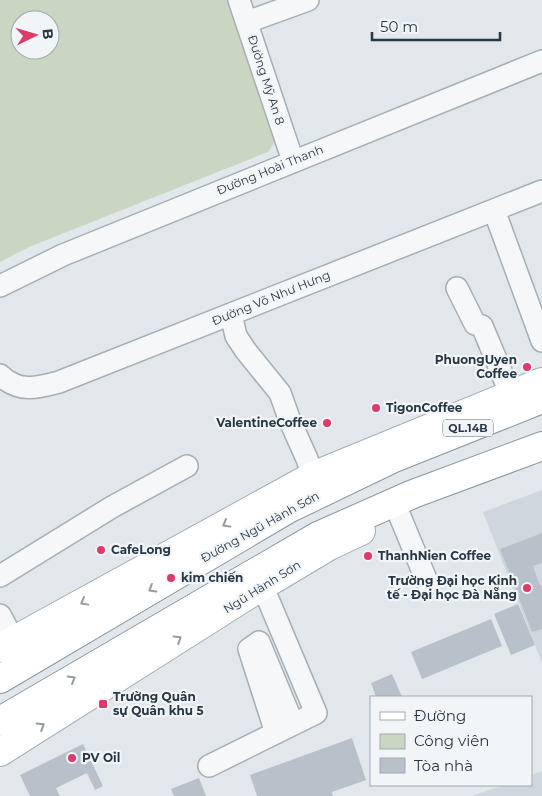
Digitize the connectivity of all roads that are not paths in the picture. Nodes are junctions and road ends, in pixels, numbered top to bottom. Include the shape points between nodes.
1 (239, 0) edge
2 (308, 0) edge
3 (247, 22) junction
4 (542, 61) edge
5 (293, 161) junction
6 (542, 191) edge
7 (494, 210) junction
8 (0, 286) edge
9 (457, 288) dead end
10 (231, 314) junction
11 (542, 341) edge
12 (0, 375) edge
13 (542, 382) edge
14 (511, 395) junction
15 (542, 399) edge
16 (542, 446) edge
17 (542, 459) edge
18 (186, 466) dead end
19 (313, 476) junction
20 (399, 514) junction
21 (0, 576) edge
22 (259, 579) junction
23 (428, 584) dead end
24 (0, 615) edge
25 (7, 644) edge
26 (0, 680) edge
27 (0, 721) edge
28 (0, 752) edge
29 (208, 766) dead end

1 - 3 street, Đường Mỹ An 8
2 - 3 street
3 - 5 street, Đường Mỹ An 8
4 - 5 street, Đường Hoài Thanh
5 - 8 street, Đường Hoài Thanh via 63,255
6 - 7 street, Đường Võ Như Hưng
7 - 10 street, Đường Võ Như Hưng
7 - 11 street
9 - 14 street via 475,324 482,326
10 - 12 street, Đường Võ Như Hưng via 42,387 21,388
10 - 19 street via 236,336 280,393
13 - 14 main road
14 - 19 main road
15 -> 26 main road, Đường Ngũ Hành Sơn / QL.14B via 394,458 288,509
16 - 22 main road, Ngũ Hành Sơn via 413,494 318,536
17 - 20 main road, Ngũ Hành Sơn
18 - 21 street
19 -> 25 main road
20 - 22 main road, Ngũ Hành Sơn
20 - 23 street
27 -> 22 main road, Ngũ Hành Sơn
28 -> 22 main road, Ngũ Hành Sơn
22 - 29 street via 316,713
24 - 25 street

